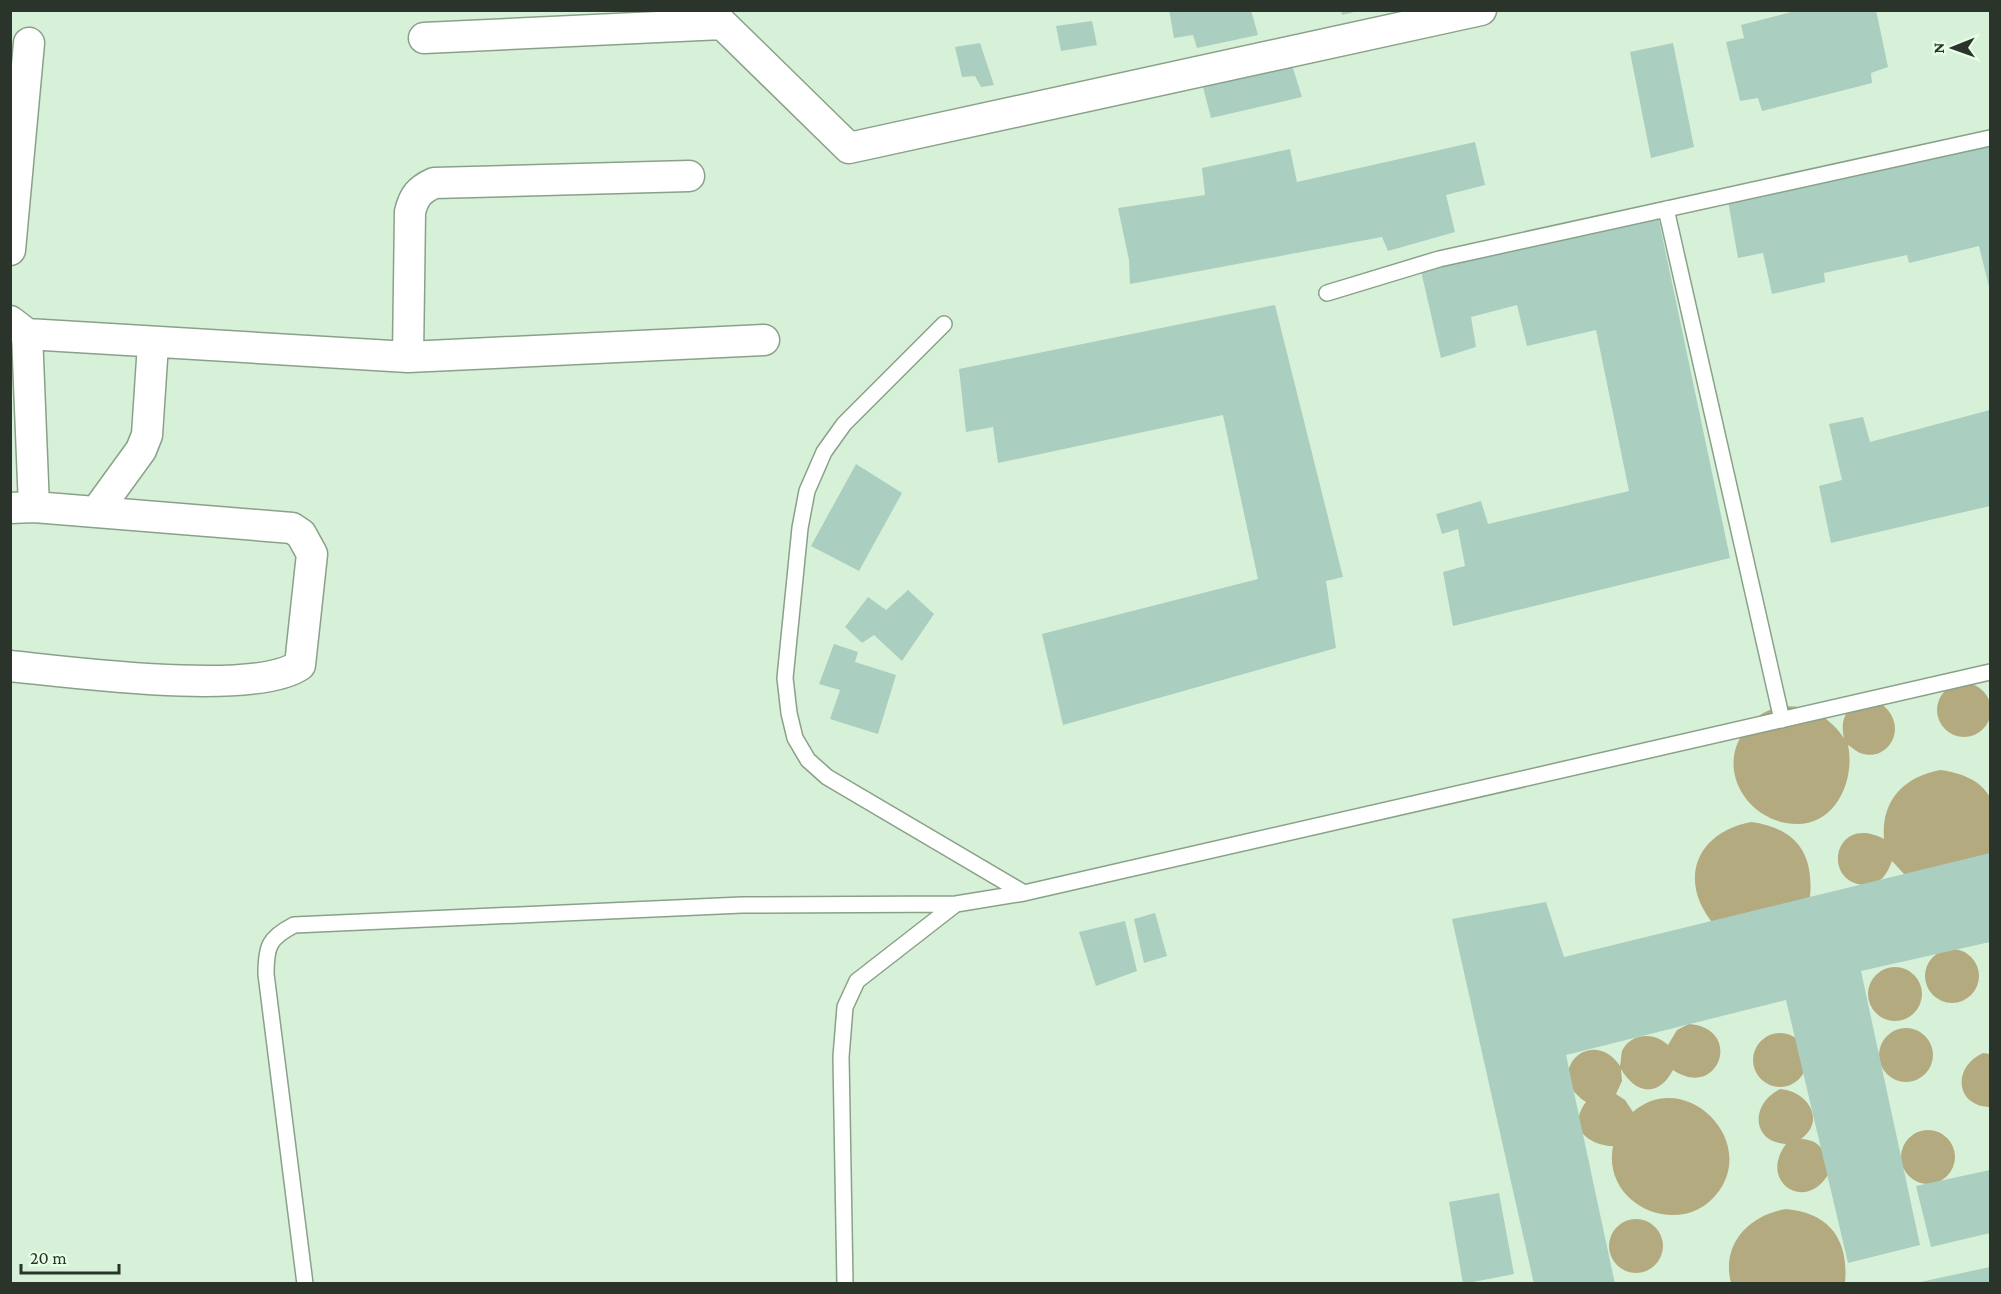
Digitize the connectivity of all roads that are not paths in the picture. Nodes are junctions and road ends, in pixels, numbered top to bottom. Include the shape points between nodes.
1 (1481, 10) edge
2 (715, 17) edge
3 (424, 38) dead end
4 (29, 43) dead end
5 (1990, 138) edge
6 (689, 176) dead end
7 (1666, 209) junction
8 (10, 250) edge
9 (1328, 293) dead end
10 (944, 324) dead end
11 (19, 328) edge
12 (764, 339) dead end
13 (153, 344) junction
14 (408, 357) junction
15 (22, 507) edge
16 (96, 512) junction
17 (10, 666) edge
18 (1990, 672) edge
19 (1782, 720) junction
20 (1024, 893) junction
21 (956, 904) junction
22 (305, 1284) edge
23 (845, 1284) edge

1 - 2 street via 849,148
2 - 3 street
4 - 8 street
5 - 7 lane
6 - 14 street via 434,183 424,188 413,198 410,212
7 - 9 lane via 1439,259
7 - 19 lane
10 - 20 lane via 844,424 824,452 807,491 785,678 789,713 795,738 808,760 827,777
11 - 13 street
11 - 15 street
12 - 14 street
13 - 14 street
13 - 16 street via 147,435 141,450
15 - 16 street
16 - 17 street via 292,528 301,534 312,554 300,665 272,677 171,681
18 - 19 lane
19 - 20 lane
20 - 21 lane
21 - 22 lane via 742,905 327,922 294,925 275,934 266,953 266,974
21 - 23 lane via 857,981 845,1006 841,1057

